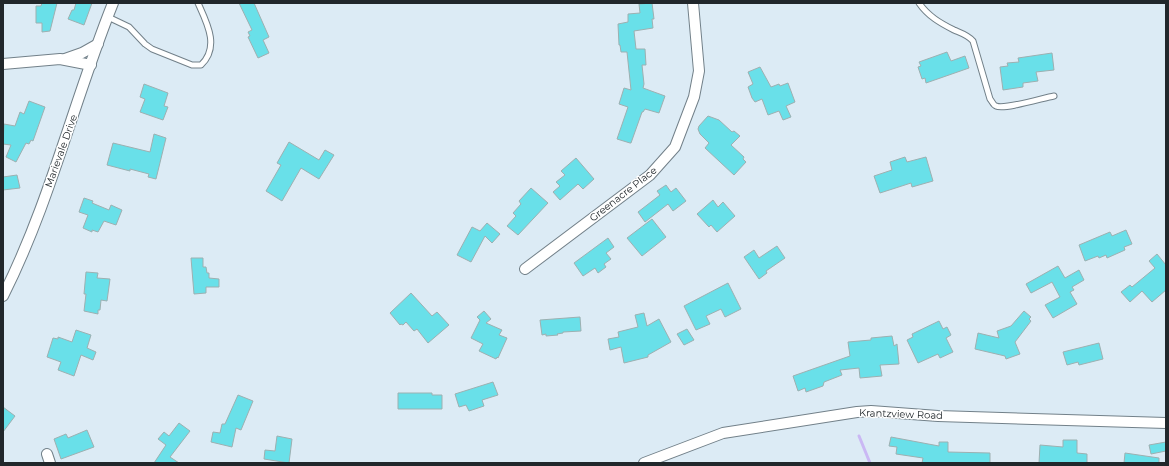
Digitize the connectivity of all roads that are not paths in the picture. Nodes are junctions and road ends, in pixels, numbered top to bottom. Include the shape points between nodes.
1 (113, 3) edge
2 (198, 3) edge
3 (693, 3) edge
4 (919, 3) edge
5 (108, 17) junction
6 (98, 44) junction
7 (65, 60) junction
8 (3, 64) edge
9 (91, 65) junction
10 (1054, 96) dead end
11 (525, 269) dead end
12 (3, 296) edge
13 (1166, 423) edge
14 (644, 463) edge

1 - 5 street, Marievale Drive
2 - 5 lane via 209,29 210,39 209,53 201,65 192,65 152,49 129,27
3 - 11 street, Greenacre Place via 699,72 694,97 675,147 650,175
4 - 10 lane via 930,16 973,41 990,99 996,106 1001,108
5 - 6 street, Marievale Drive
6 - 7 street
6 - 9 street, Marievale Drive
7 - 8 street via 49,59
7 - 9 street
9 - 12 street, Marievale Drive via 31,234
13 - 14 street, Krantzview Road via 857,412 723,433

